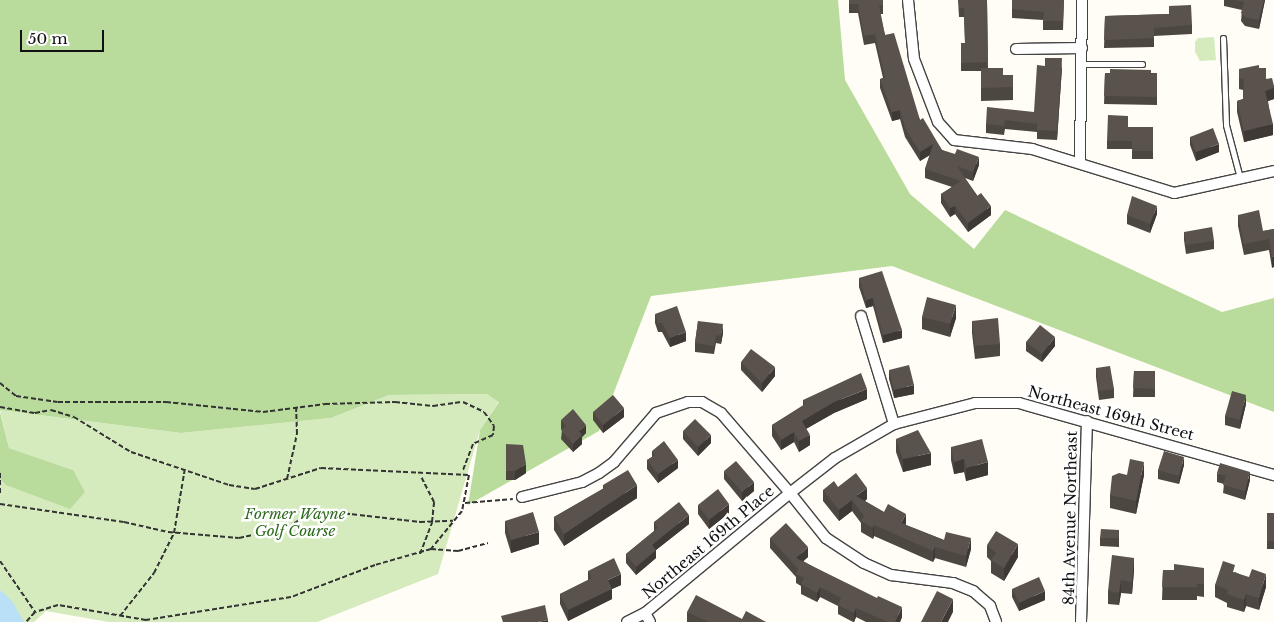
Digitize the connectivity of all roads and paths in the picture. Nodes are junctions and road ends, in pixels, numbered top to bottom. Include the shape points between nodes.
1 (908, 0) edge
2 (1082, 0) edge
3 (1223, 38) dead end
4 (1082, 48) junction
5 (1016, 49) dead end
6 (1082, 64) junction
7 (1142, 64) dead end
8 (1080, 163) junction
9 (1274, 171) edge
10 (1240, 179) junction
11 (861, 316) dead end
12 (0, 383) edge
13 (0, 406) edge
14 (296, 408) junction
15 (1087, 422) junction
16 (894, 424) junction
17 (185, 468) junction
18 (462, 472) junction
19 (0, 473) edge
20 (420, 475) junction
21 (1274, 475) edge
22 (287, 480) junction
23 (0, 493) edge
24 (790, 493) junction
25 (522, 497) joint
26 (464, 502) junction
27 (0, 504) edge
28 (453, 521) dead end
29 (432, 522) junction
30 (174, 533) junction
31 (488, 543) dead end
32 (431, 549) junction
33 (420, 554) junction
34 (0, 560) edge
35 (36, 612) junction
36 (120, 616) junction
37 (647, 618) edge
38 (1082, 618) edge
39 (26, 622) edge
40 (628, 622) edge
41 (996, 622) edge
42 (1092, 622) edge

1 - 8 street via 914,59 938,122 954,140 1032,149
2 - 4 street
3 - 10 lane via 1226,125
4 - 5 street
4 - 6 street
6 - 7 lane
6 - 8 street
8 - 10 street via 1174,193
9 - 10 street
11 - 16 street
12 - 14 path via 16,396 58,402 166,402 263,412
13 - 17 path via 35,413 51,410 74,417 131,452
14 - 18 path via 395,402 433,406 463,402 484,412 494,426 492,435 473,444
14 - 22 path via 296,434
15 - 16 street, Northeast 169th Street via 1019,403 975,403
15 - 21 street, Northeast 169th Street
15 - 38 street, 84th Avenue Northeast
16 - 24 street, Northeast 169th Street via 835,458
17 - 22 path via 229,484 254,488
17 - 30 path
18 - 20 path
18 - 26 path via 469,475
19 - 23 path
20 - 22 path via 320,468
20 - 29 path via 434,502
24 - 25 street via 721,413 702,402 688,402 656,413 614,462 582,482
24 - 37 street, Northeast 169th Place
24 - 41 street, Northeast 169th Place via 826,538 864,563 899,577 953,583 973,591 990,606
25 - 26 path
26 - 32 path via 446,534
27 - 30 path
28 - 29 path
29 - 30 path via 314,510 288,527 238,538
29 - 33 path
30 - 36 path via 154,573
31 - 32 path via 465,549
32 - 33 path
33 - 36 path via 375,565 291,597 163,619
34 - 35 path
35 - 36 path via 58,605
35 - 39 path
37 - 40 street, Northeast 169th Place
38 - 42 street, 84th Avenue Northeast

